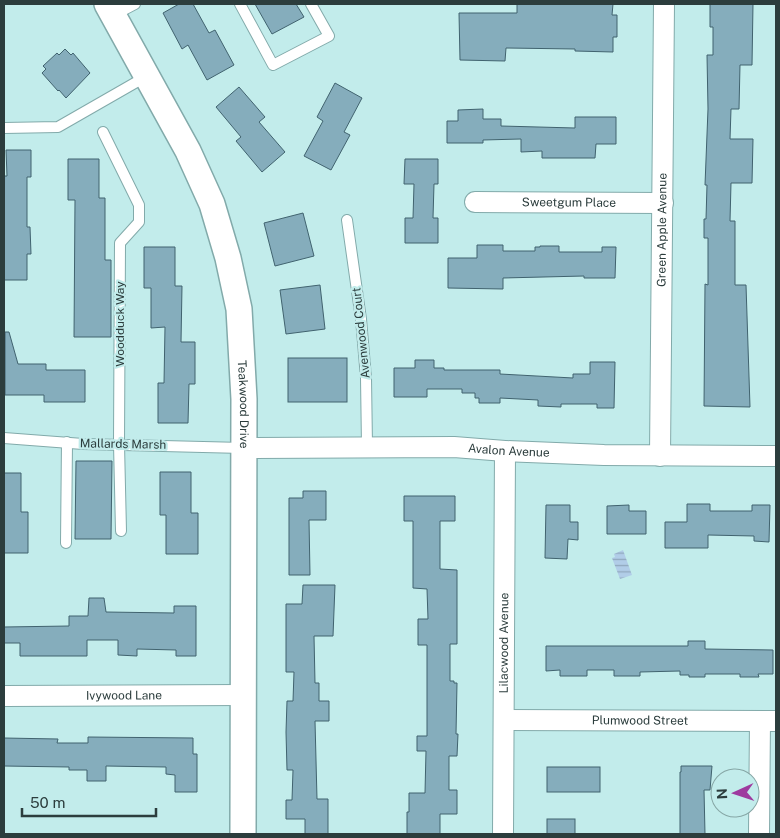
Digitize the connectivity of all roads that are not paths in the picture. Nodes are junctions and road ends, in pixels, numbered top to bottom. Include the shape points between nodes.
1 (240, 4) edge
2 (311, 4) edge
3 (664, 4) edge
4 (119, 8) edge
5 (147, 76) junction
6 (4, 128) edge
7 (103, 132) dead end
8 (475, 202) dead end
9 (663, 203) junction
10 (347, 220) dead end
11 (4, 438) edge
12 (67, 442) junction
13 (119, 444) junction
14 (367, 446) junction
15 (243, 448) junction
16 (505, 451) junction
17 (660, 456) junction
18 (776, 456) edge
19 (121, 531) dead end
20 (66, 543) dead end
21 (244, 695) junction
22 (4, 696) edge
23 (504, 720) junction
24 (768, 721) edge
25 (243, 834) edge
26 (504, 834) edge
27 (759, 834) edge

1 - 2 lane via 273,65 329,36
3 - 9 street, Green Apple Avenue
4 - 5 street, Teakwood Drive
5 - 6 lane via 58,127
5 - 15 street, Teakwood Drive via 188,150 212,204 228,258 239,309
7 - 13 lane, Woodduck Way via 139,205 139,222 120,243
8 - 9 street, Sweetgum Place
9 - 17 street, Green Apple Avenue
10 - 14 lane, Avenwood Court via 361,319
11 - 12 lane, Mallards Marsh
12 - 13 lane, Mallards Marsh
12 - 20 lane
13 - 15 lane, Mallards Marsh
13 - 19 lane, Woodduck Way
14 - 15 street, Avalon Avenue
14 - 16 street, Avalon Avenue
15 - 21 street, Teakwood Drive
16 - 17 street, Avalon Avenue
16 - 23 street, Lilacwood Avenue
17 - 18 street, Avalon Avenue
21 - 22 street, Ivywood Lane
21 - 25 street, Teakwood Drive
23 - 24 street, Plumwood Street
23 - 26 street, Lilacwood Avenue
24 - 27 street

